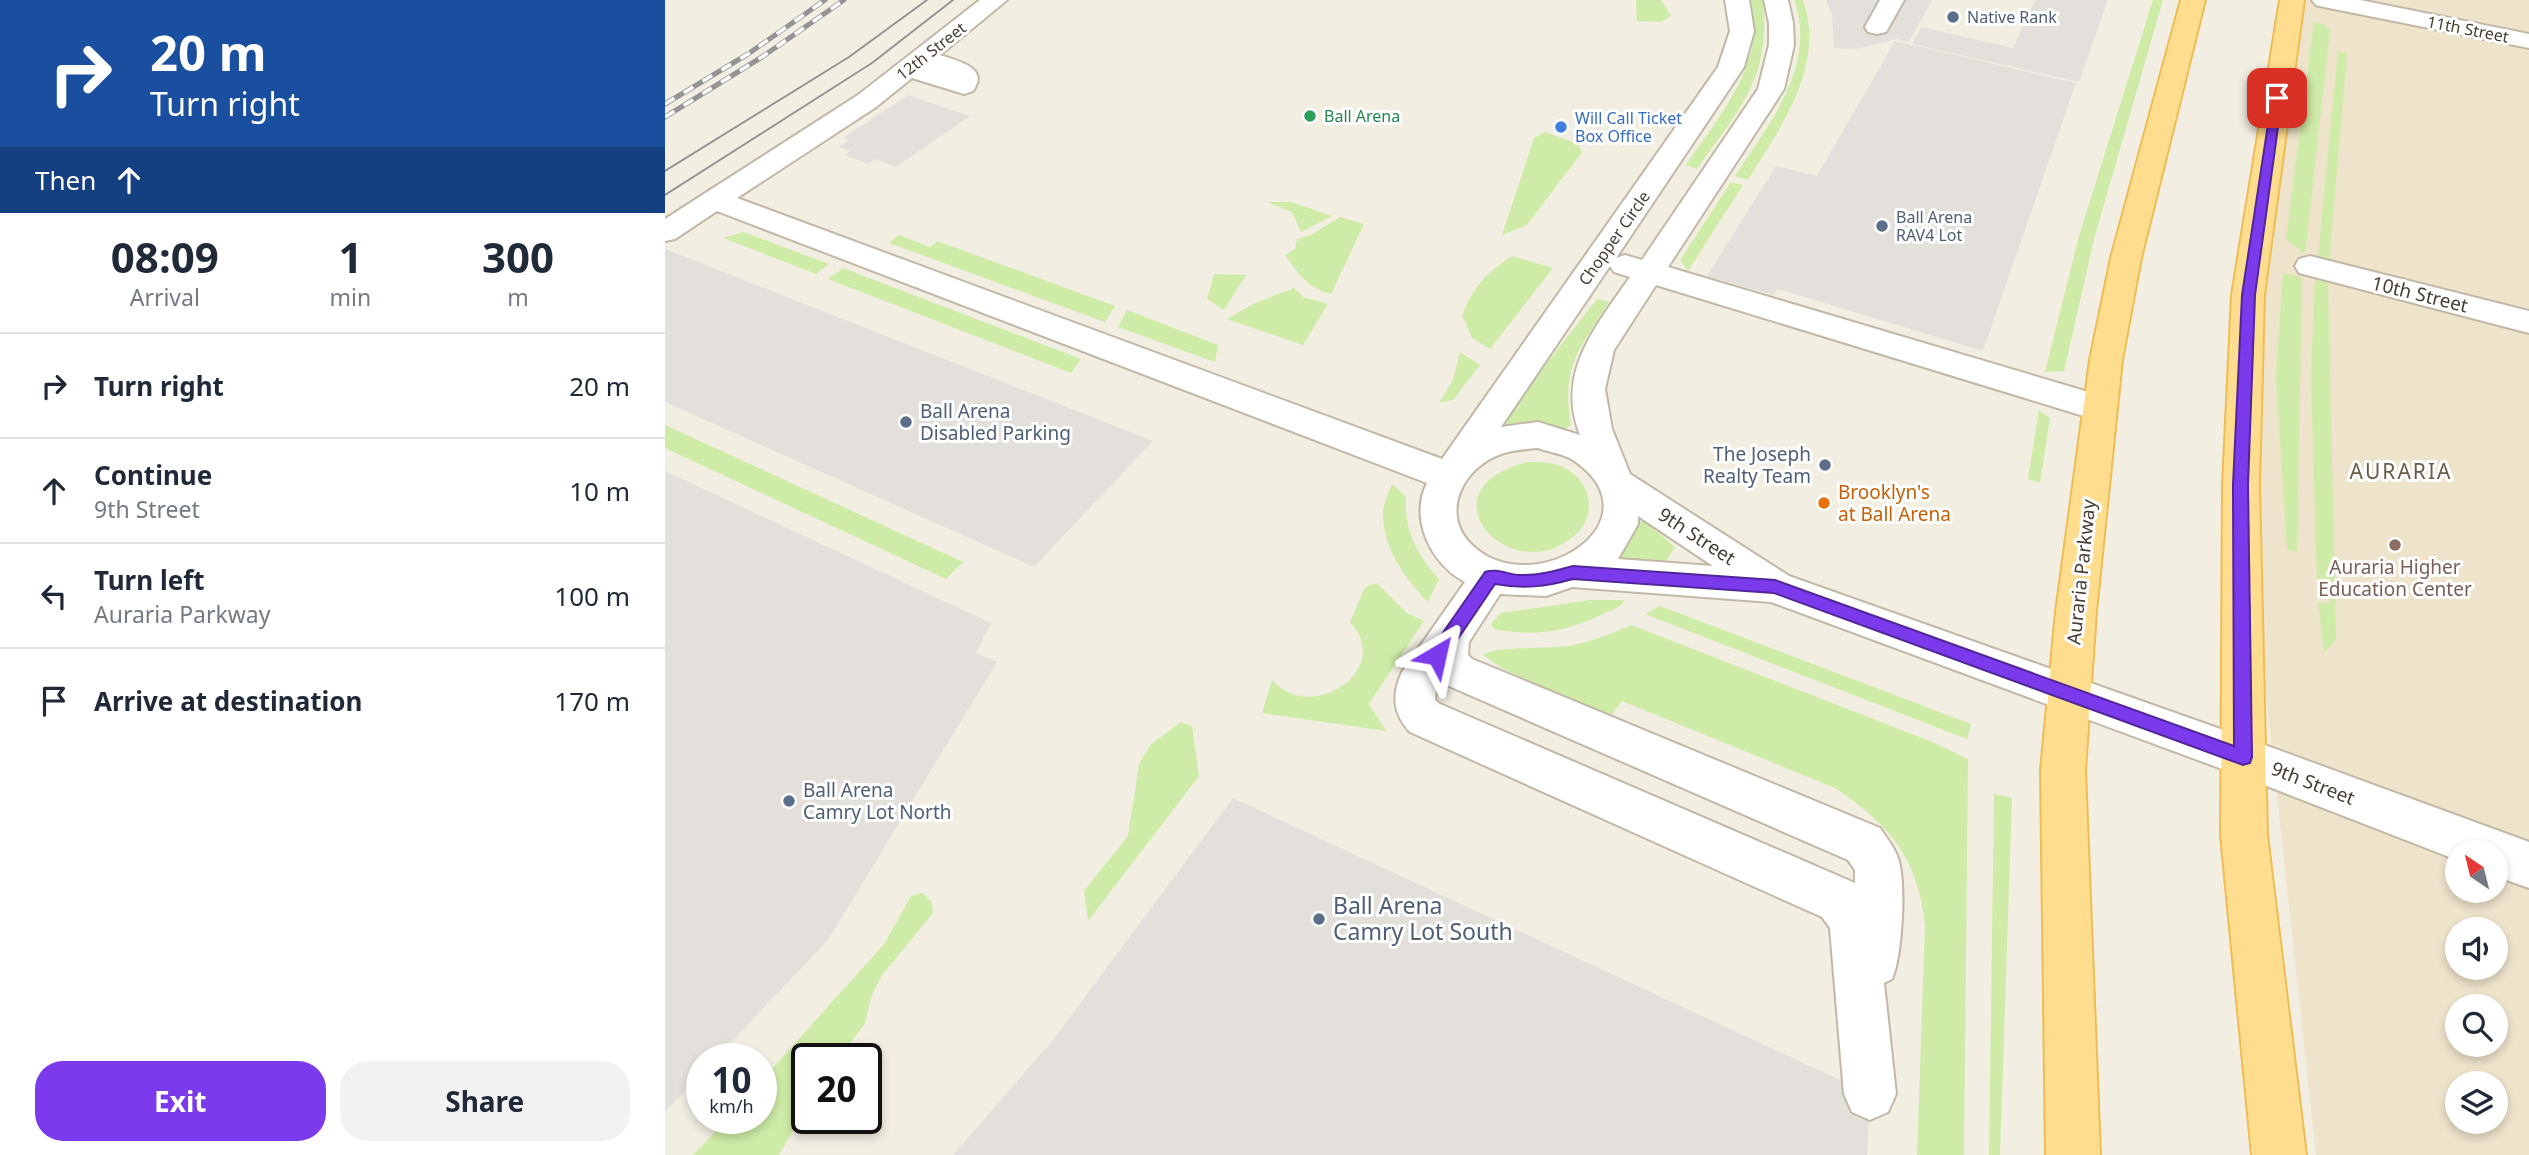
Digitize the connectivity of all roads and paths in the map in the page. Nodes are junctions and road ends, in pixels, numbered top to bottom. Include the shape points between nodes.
1 (995, 0) edge
2 (1737, 0) edge
3 (1776, 0) edge
4 (1892, 0) edge
5 (2193, 0) edge
6 (2292, 0) edge
7 (2324, 0) edge
8 (1877, 27) dead end
9 (2529, 41) edge
10 (714, 200) junction
11 (665, 232) edge
12 (1600, 257) junction
13 (2310, 266) dead end
14 (1649, 272) junction
15 (2529, 322) edge
16 (2100, 408) junction
17 (1453, 471) junction
18 (1616, 478) junction
19 (1573, 572) junction
20 (1491, 576) junction
21 (1775, 587) junction
22 (1444, 646) junction
23 (2070, 694) junction
24 (2243, 757) junction
25 (2463, 840) edge
26 (2508, 857) edge
27 (2529, 865) edge
28 (2073, 1155) edge
29 (2279, 1155) edge

1 - 10 street, 12th Street via 867,101
2 - 12 street, Chopper Circle via 1742,31 1731,67
3 - 14 street via 1782,35 1780,63 1771,89
4 - 8 street
5 - 16 main road, Auraria Parkway via 2126,258
6 - 24 main road via 2248,295 2241,485
7 - 9 street, 11th Street
10 - 11 street, 12th Street
10 - 17 street
12 - 14 street
12 - 17 street, Chopper Circle
13 - 15 street, 10th Street
14 - 16 street
14 - 18 street via 1598,349 1588,389 1595,429
16 - 23 main road, Auraria Parkway
17 - 18 street via 1480,448 1507,438 1538,435 1567,440 1593,452
17 - 20 street via 1439,495 1441,533 1469,566
18 - 19 street via 1623,509 1616,534 1599,556
18 - 21 street, 9th Street
19 - 20 street via 1518,582
19 - 21 street, 9th Street
20 - 22 street
21 - 23 street, 9th Street
22 - 22 street via 1413,695 1425,718 1839,900 1853,921 1870,1094 1878,875 1872,853 1853,838 1458,672
23 - 24 street, 9th Street
23 - 28 main road, Auraria Parkway via 2063,770
24 - 25 street, 9th Street
24 - 29 main road via 2244,835
26 - 27 street, 9th Street

